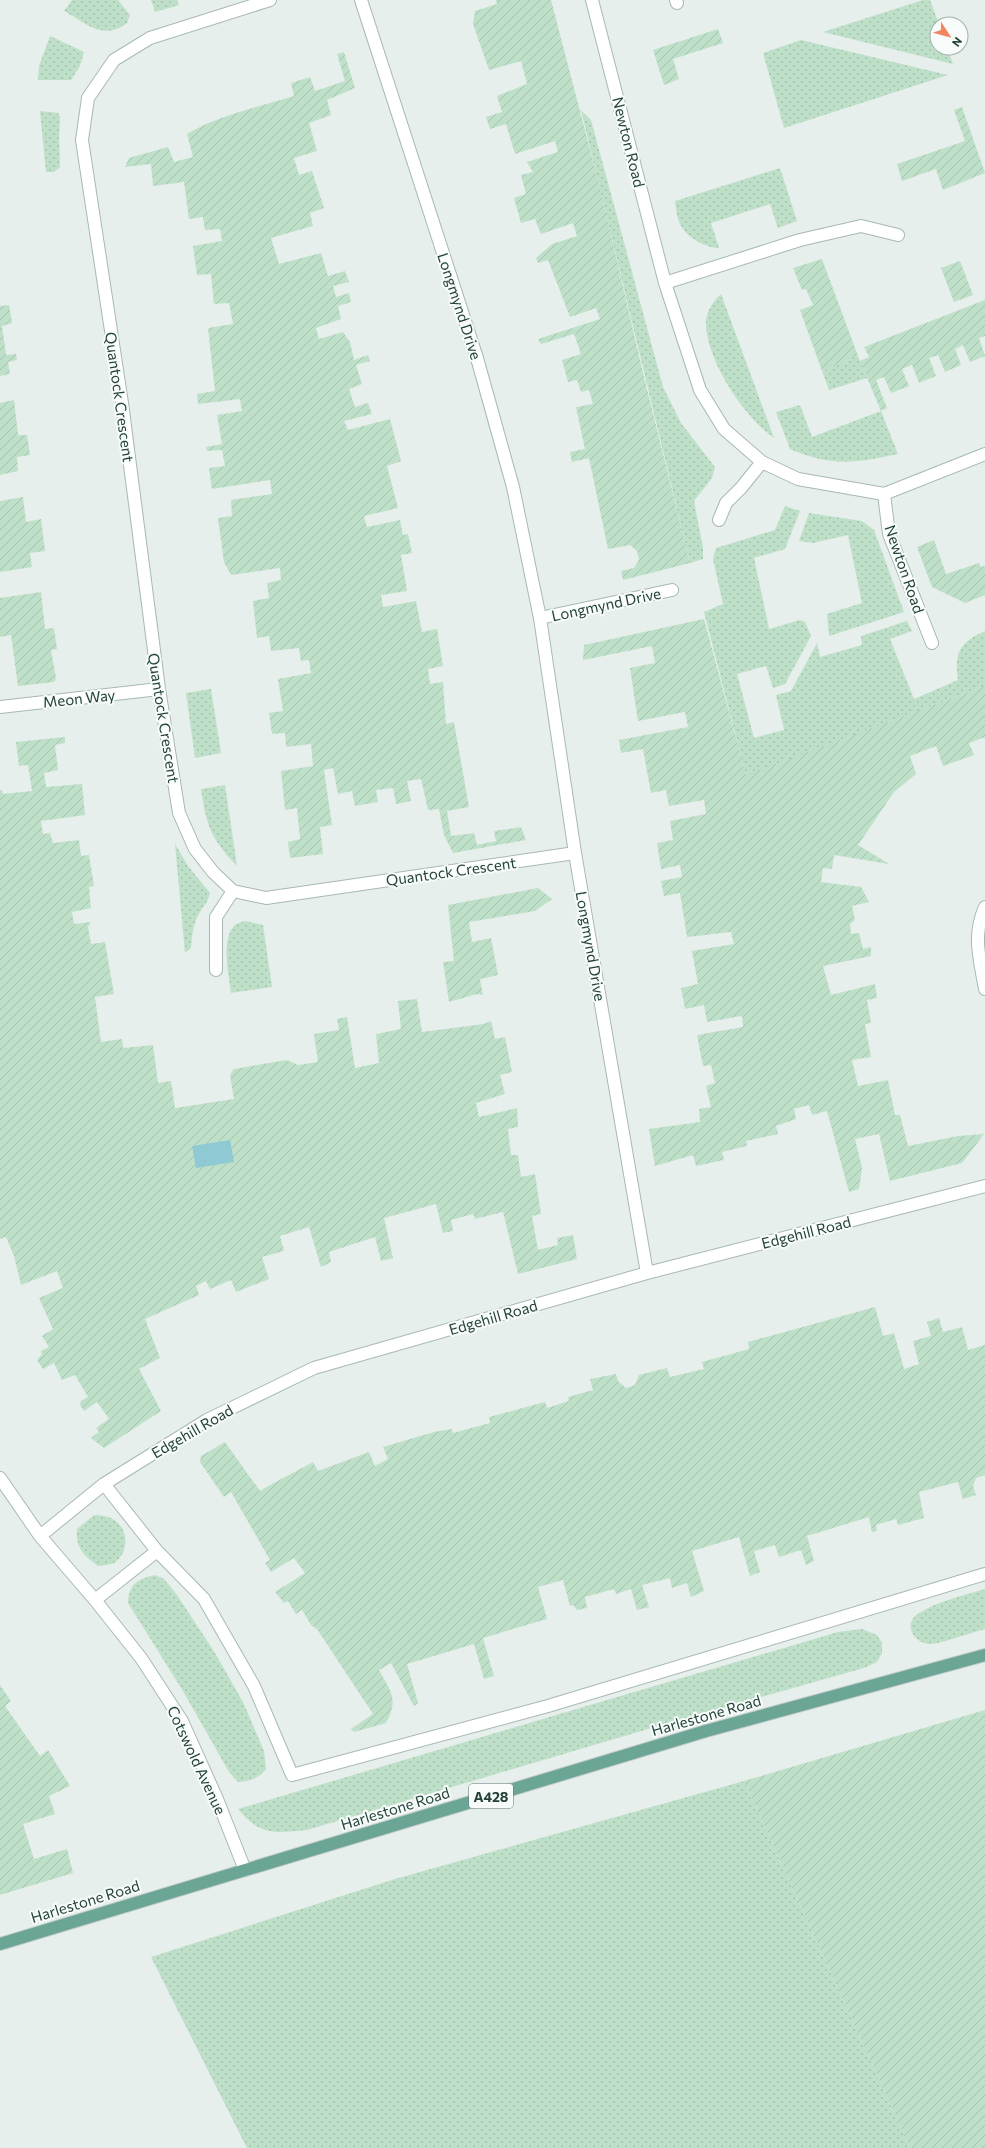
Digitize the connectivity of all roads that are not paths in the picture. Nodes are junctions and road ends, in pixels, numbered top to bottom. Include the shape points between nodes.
1 (270, 0) edge
2 (361, 0) edge
3 (592, 0) edge
4 (898, 235) dead end
5 (665, 283) junction
6 (985, 454) edge
7 (762, 462) junction
8 (884, 494) junction
9 (719, 520) dead end
10 (672, 590) dead end
11 (540, 618) junction
12 (932, 643) dead end
13 (159, 689) junction
14 (0, 707) edge
15 (575, 853) junction
16 (233, 891) junction
17 (985, 908) edge
18 (216, 970) dead end
19 (985, 989) edge
20 (985, 1186) edge
21 (647, 1273) junction
22 (0, 1478) edge
23 (104, 1484) junction
24 (40, 1536) junction
25 (157, 1552) junction
26 (985, 1574) edge
27 (96, 1600) junction
28 (985, 1655) edge
29 (245, 1870) junction
30 (0, 1944) edge

1 - 13 street, Quantock Crescent via 150,38 114,60 88,98 82,140 122,403
2 - 11 street, Longmynd Drive via 477,358 513,487
3 - 5 street, Newton Road
4 - 5 street via 861,226 800,240
5 - 7 street, Newton Road via 700,390 724,430
6 - 8 street
7 - 8 street, Newton Road via 798,480
7 - 9 street via 726,503
8 - 12 street, Newton Road via 889,534
10 - 11 street, Longmynd Drive
11 - 15 street, Longmynd Drive
13 - 14 street, Meon Way
13 - 16 street, Quantock Crescent via 179,813 195,849 213,872
15 - 16 street, Quantock Crescent via 266,898
15 - 21 street, Longmynd Drive
16 - 18 street via 216,917
17 - 19 street via 980,918 977,944
20 - 21 street, Edgehill Road
21 - 23 street, Edgehill Road via 314,1368 207,1420
22 - 24 street, Cotswold Avenue
23 - 24 street, Edgehill Road
23 - 25 street
24 - 27 street, Cotswold Avenue
25 - 26 street via 204,1598 254,1686 292,1776 548,1706
25 - 27 street
27 - 29 street, Cotswold Avenue via 141,1658 182,1720
28 - 29 main road, Harlestone Road / A428 via 706,1731
29 - 30 main road, Harlestone Road / A428

